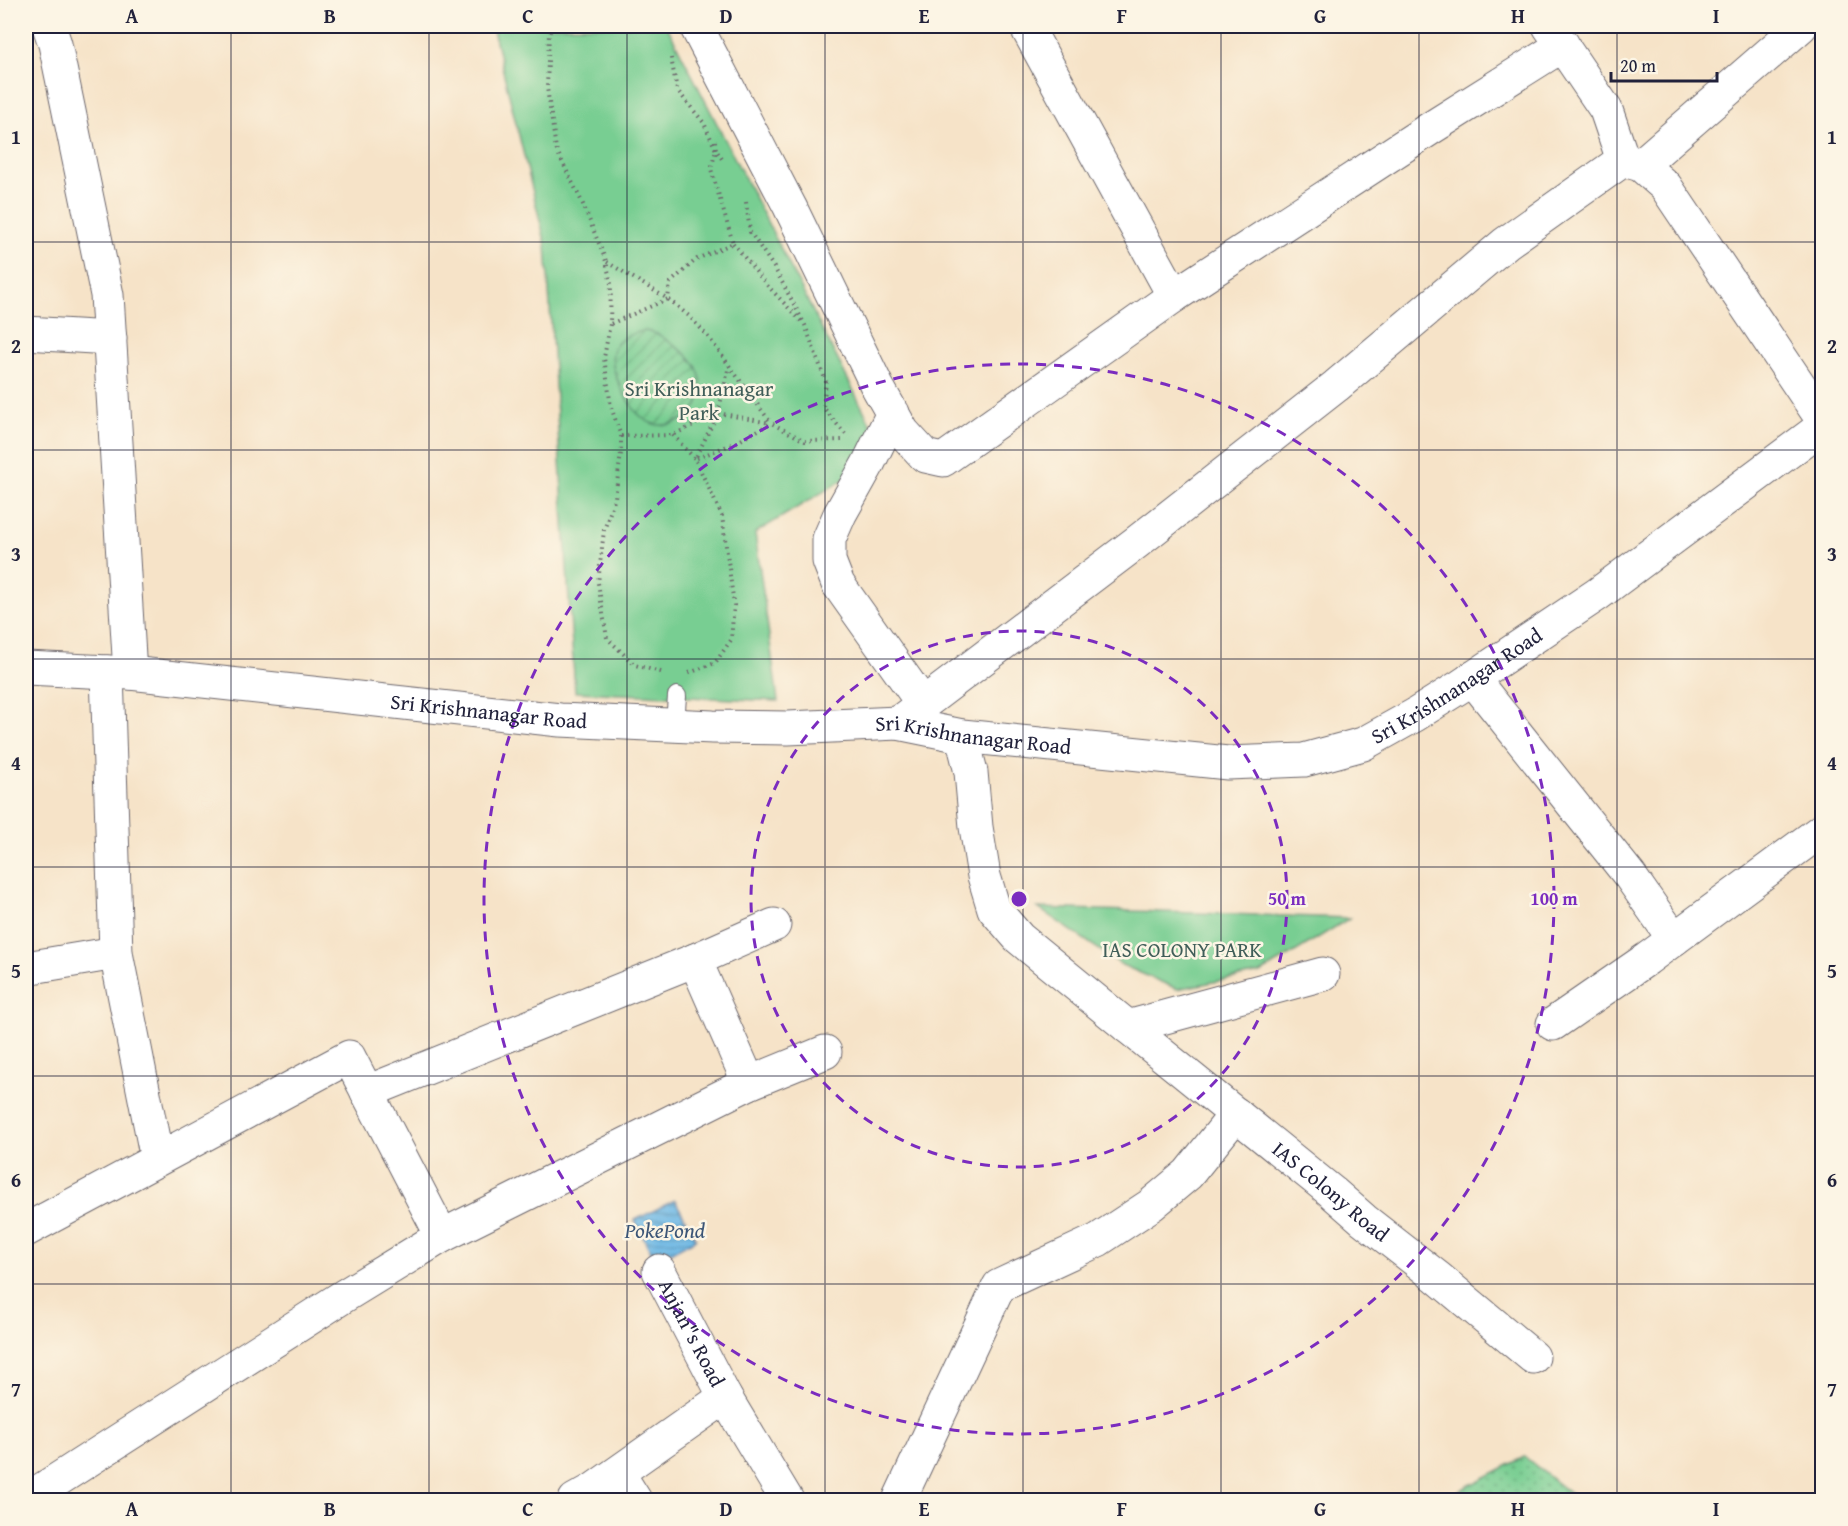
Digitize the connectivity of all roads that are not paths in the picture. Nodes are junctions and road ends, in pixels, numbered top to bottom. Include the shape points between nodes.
1 (49, 26) edge
2 (696, 26) edge
3 (1791, 28) edge
4 (1036, 29) edge
5 (1556, 35) edge
6 (1632, 163) junction
7 (1174, 296) junction
8 (26, 333) edge
9 (110, 338) junction
10 (892, 413) junction
11 (1822, 419) edge
12 (1822, 427) edge
13 (26, 668) edge
14 (118, 672) junction
15 (1472, 678) junction
16 (911, 714) junction
17 (962, 736) junction
18 (1822, 830) edge
19 (774, 925) dead end
20 (1674, 939) junction
21 (116, 953) junction
22 (695, 960) junction
23 (26, 968) edge
24 (1323, 974) dead end
25 (1553, 1024) dead end
26 (1128, 1027) junction
27 (825, 1052) dead end
28 (749, 1083) junction
29 (367, 1092) junction
30 (1236, 1114) junction
31 (157, 1159) junction
32 (26, 1230) edge
33 (442, 1236) junction
34 (658, 1271) dead end
35 (1533, 1357) dead end
36 (725, 1397) junction
37 (618, 1473) junction
38 (900, 1498) dead end
39 (26, 1500) edge
40 (575, 1500) edge
41 (635, 1500) edge
42 (787, 1500) edge

1 - 9 street via 107,295
2 - 10 street
3 - 6 street
4 - 7 street
5 - 6 street via 1606,110
5 - 7 street via 1431,128
6 - 11 street via 1666,187
6 - 16 street via 1506,243 1336,386
7 - 10 street via 943,460 926,456 903,432
8 - 9 street
9 - 14 street
10 - 16 street via 829,539 829,561
12 - 15 street, Sri Krishnanagar Road via 1598,594
13 - 14 street, Sri Krishnanagar Road
14 - 16 street, Sri Krishnanagar Road via 560,720 676,711 788,728
14 - 21 street
15 - 17 street, Sri Krishnanagar Road via 1363,744 1304,760 1228,764
15 - 20 street via 1630,876
16 - 17 street, Sri Krishnanagar Road
17 - 26 street, IAS Colony Road via 971,772 984,876 994,909 1019,938
18 - 20 street
19 - 22 street
20 - 25 street
21 - 23 street
21 - 31 street
22 - 28 street
22 - 29 street
24 - 26 street
26 - 30 street, IAS Colony Road
27 - 28 street
28 - 33 street
29 - 31 street via 349,1056
29 - 33 street
30 - 35 street, IAS Colony Road
30 - 38 street via 1188,1174 1150,1205 1098,1240 999,1286
31 - 32 street
33 - 39 street
34 - 36 street, Anjan"s Road
36 - 37 street
36 - 42 street, Anjan"s Road
37 - 40 street
37 - 41 street

